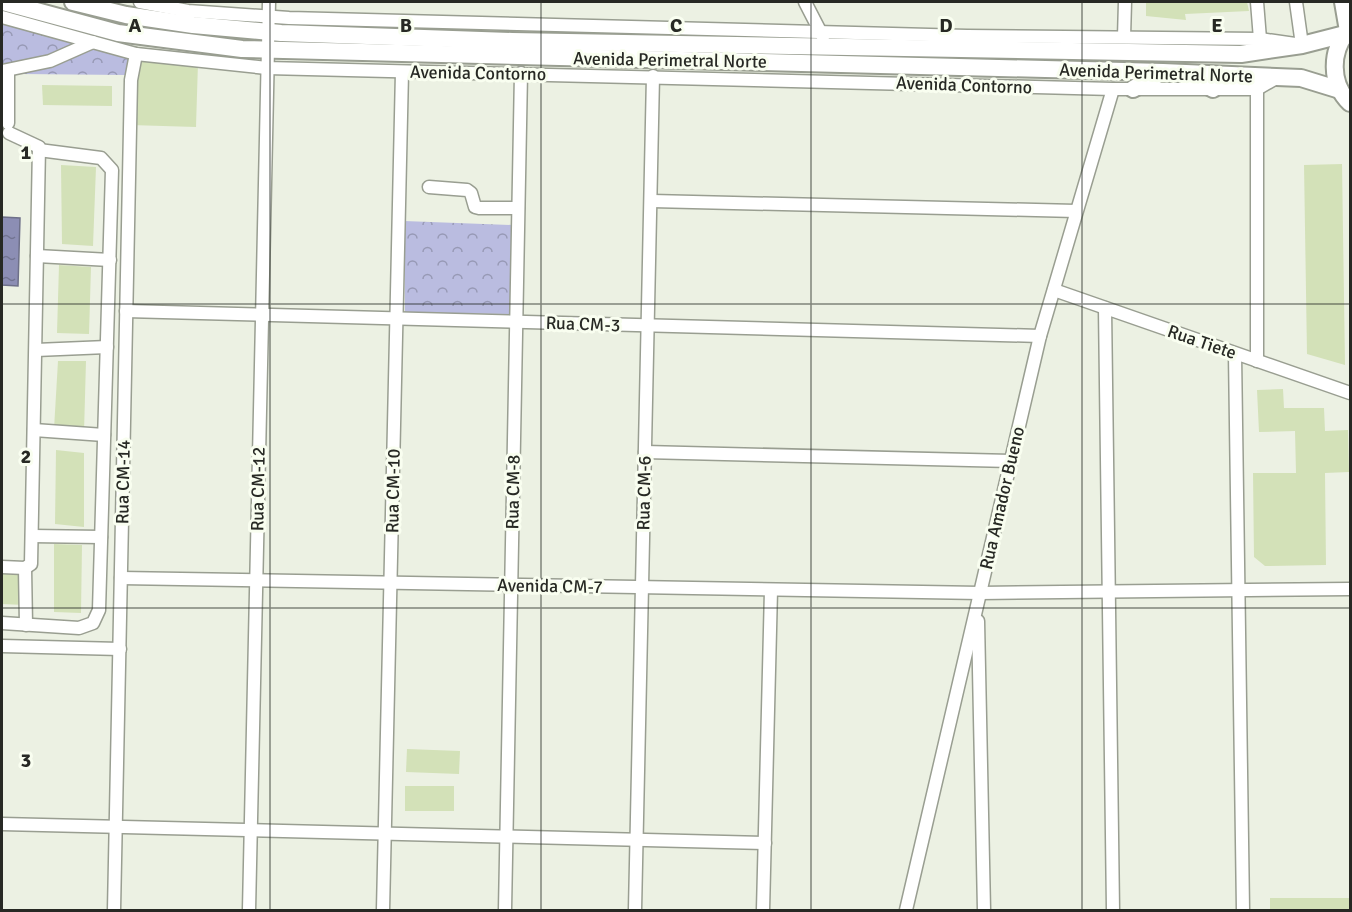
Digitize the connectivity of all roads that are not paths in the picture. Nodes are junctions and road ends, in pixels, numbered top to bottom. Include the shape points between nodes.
1 (3, 2) edge
2 (74, 2) edge
3 (140, 2) edge
4 (268, 2) edge
5 (1125, 2) edge
6 (1257, 2) edge
7 (1296, 2) edge
8 (1343, 2) edge
9 (806, 3) edge
10 (2, 17) edge
11 (268, 25) junction
12 (795, 31) junction
13 (1348, 31) edge
14 (1124, 37) junction
15 (824, 38) junction
16 (1260, 39) junction
17 (93, 42) junction
18 (1302, 45) junction
19 (267, 50) junction
20 (136, 54) junction
21 (847, 63) junction
22 (267, 68) junction
23 (5, 71) edge
24 (402, 72) junction
25 (1163, 72) junction
26 (521, 73) junction
27 (1184, 73) junction
28 (653, 76) junction
29 (1280, 76) junction
30 (869, 81) junction
31 (1113, 89) junction
32 (1133, 89) junction
33 (1214, 89) junction
34 (1257, 89) junction
35 (1345, 96) edge
36 (5, 129) edge
37 (39, 150) junction
38 (429, 187) dead end
39 (652, 201) junction
40 (518, 208) junction
41 (1076, 211) junction
42 (37, 256) junction
43 (110, 260) junction
44 (1054, 290) junction
45 (1105, 308) junction
46 (126, 311) junction
47 (262, 315) junction
48 (397, 318) junction
49 (516, 322) junction
50 (648, 325) junction
51 (1040, 336) junction
52 (107, 347) junction
53 (36, 350) junction
54 (1235, 354) junction
55 (1257, 361) junction
56 (1350, 393) edge
57 (34, 430) junction
58 (104, 435) junction
59 (645, 452) junction
60 (1011, 461) junction
61 (32, 536) junction
62 (102, 537) junction
63 (2, 567) edge
64 (26, 568) junction
65 (121, 578) junction
66 (256, 580) junction
67 (391, 583) junction
68 (511, 585) junction
69 (642, 587) junction
70 (1350, 589) edge
71 (771, 590) junction
72 (1239, 590) junction
73 (1107, 592) junction
74 (980, 593) junction
75 (976, 610) junction
76 (2, 623) edge
77 (26, 625) junction
78 (2, 646) edge
79 (120, 649) junction
80 (2, 824) edge
81 (116, 826) junction
82 (250, 830) junction
83 (385, 833) junction
84 (506, 837) junction
85 (636, 840) junction
86 (765, 843) junction
87 (114, 910) edge
88 (249, 910) edge
89 (383, 910) edge
90 (505, 910) edge
91 (635, 910) edge
92 (763, 910) edge
93 (906, 910) edge
94 (984, 910) edge
95 (1113, 910) edge
96 (1243, 910) edge

1 - 19 highway, Avenida Perimetral Norte via 118,33
2 - 11 highway, Avenida Perimetral Norte via 148,18
3 - 11 street
4 - 11 street, Rua CM-12
5 - 14 street
6 - 16 street
7 - 18 street
8 - 13 highway
9 - 12 street
9 - 15 street
10 - 17 street, Avenida Contorno
11 - 12 street
11 - 15 highway, Avenida Perimetral Norte via 512,41
11 - 19 street, Rua CM-12
12 - 15 street
13 - 18 highway, Avenida Perimetral Norte
13 - 35 highway via 1335,56 1334,67
14 - 15 street
14 - 16 street
15 - 18 highway, Avenida Perimetral Norte via 1241,54
15 - 21 street
16 - 18 street
17 - 20 street, Avenida Contorno
17 - 23 street via 60,58
19 - 21 highway, Avenida Perimetral Norte
19 - 22 street, Rua CM-12
20 - 22 street, Avenida Contorno
20 - 46 street, Rua CM-14 via 131,80
21 - 25 highway, Avenida Perimetral Norte
21 - 30 street
22 - 24 street, Avenida Contorno
22 - 47 street, Rua CM-12
23 - 36 street
24 - 26 street, Avenida Contorno
24 - 48 street, Rua CM-10
25 - 27 highway, Avenida Perimetral Norte
25 - 32 highway
26 - 28 street, Avenida Contorno
26 - 40 street, Rua CM-8
27 - 29 highway, Avenida Perimetral Norte
27 - 33 highway
28 - 30 street, Avenida Contorno
28 - 39 street, Rua CM-6
29 - 34 street, Avenida Contorno
29 - 35 highway, Avenida Perimetral Norte via 1319,82
30 - 31 street, Avenida Contorno
31 - 32 street, Avenida Contorno
31 - 41 street, Rua Amador Bueno
32 - 33 street, Avenida Contorno
33 - 34 street, Avenida Contorno
34 - 55 street
36 - 37 street via 36,143
37 - 42 street
37 - 43 street via 101,158 112,170
38 - 40 street via 467,190 479,208
39 - 41 street
39 - 50 street, Rua CM-6
40 - 49 street, Rua CM-8
41 - 44 street, Rua Amador Bueno
42 - 43 street
42 - 53 street
43 - 52 street
44 - 45 street, Rua Tiete
44 - 51 street, Rua Amador Bueno
45 - 54 street, Rua Tiete
45 - 73 street
46 - 47 street, Rua CM-3
46 - 65 street, Rua CM-14
47 - 48 street, Rua CM-3
47 - 66 street, Rua CM-12
48 - 49 street, Rua CM-3
48 - 67 street, Rua CM-10
49 - 50 street, Rua CM-3
49 - 68 street, Rua CM-8
50 - 51 street, Rua CM-3
50 - 59 street, Rua CM-6
51 - 60 street, Rua Amador Bueno
52 - 53 street
52 - 58 street
53 - 57 street
54 - 55 street, Rua Tiete
54 - 72 street
55 - 56 street, Rua Tiete
57 - 58 street
57 - 61 street
58 - 62 street
59 - 60 street
59 - 69 street, Rua CM-6
60 - 74 street, Rua Amador Bueno
61 - 62 street
61 - 64 street via 31,564
62 - 77 street via 99,610 93,622 80,628
63 - 64 street
64 - 77 street
65 - 66 street, Avenida CM-7
65 - 79 street, Rua CM-14
66 - 67 street, Avenida CM-7
66 - 82 street, Rua CM-12
67 - 68 street, Avenida CM-7
67 - 83 street, Rua CM-10
68 - 69 street, Avenida CM-7
68 - 84 street, Rua CM-8
69 - 71 street, Avenida CM-7
69 - 85 street, Rua CM-6
70 - 72 street, Avenida CM-7
71 - 74 street, Avenida CM-7
71 - 86 street
72 - 73 street, Avenida CM-7
72 - 96 street
73 - 74 street, Avenida CM-7
73 - 95 street
74 - 75 street, Rua Amador Bueno
75 - 93 street, Rua Amador Bueno
75 - 94 street
76 - 77 street
78 - 79 street
79 - 81 street, Rua CM-14
80 - 81 street
81 - 82 street
81 - 87 street, Rua CM-14
82 - 83 street
82 - 88 street, Rua CM-12
83 - 84 street
83 - 89 street, Rua CM-10
84 - 85 street
84 - 90 street, Rua CM-8
85 - 86 street
85 - 91 street, Rua CM-6
86 - 92 street

